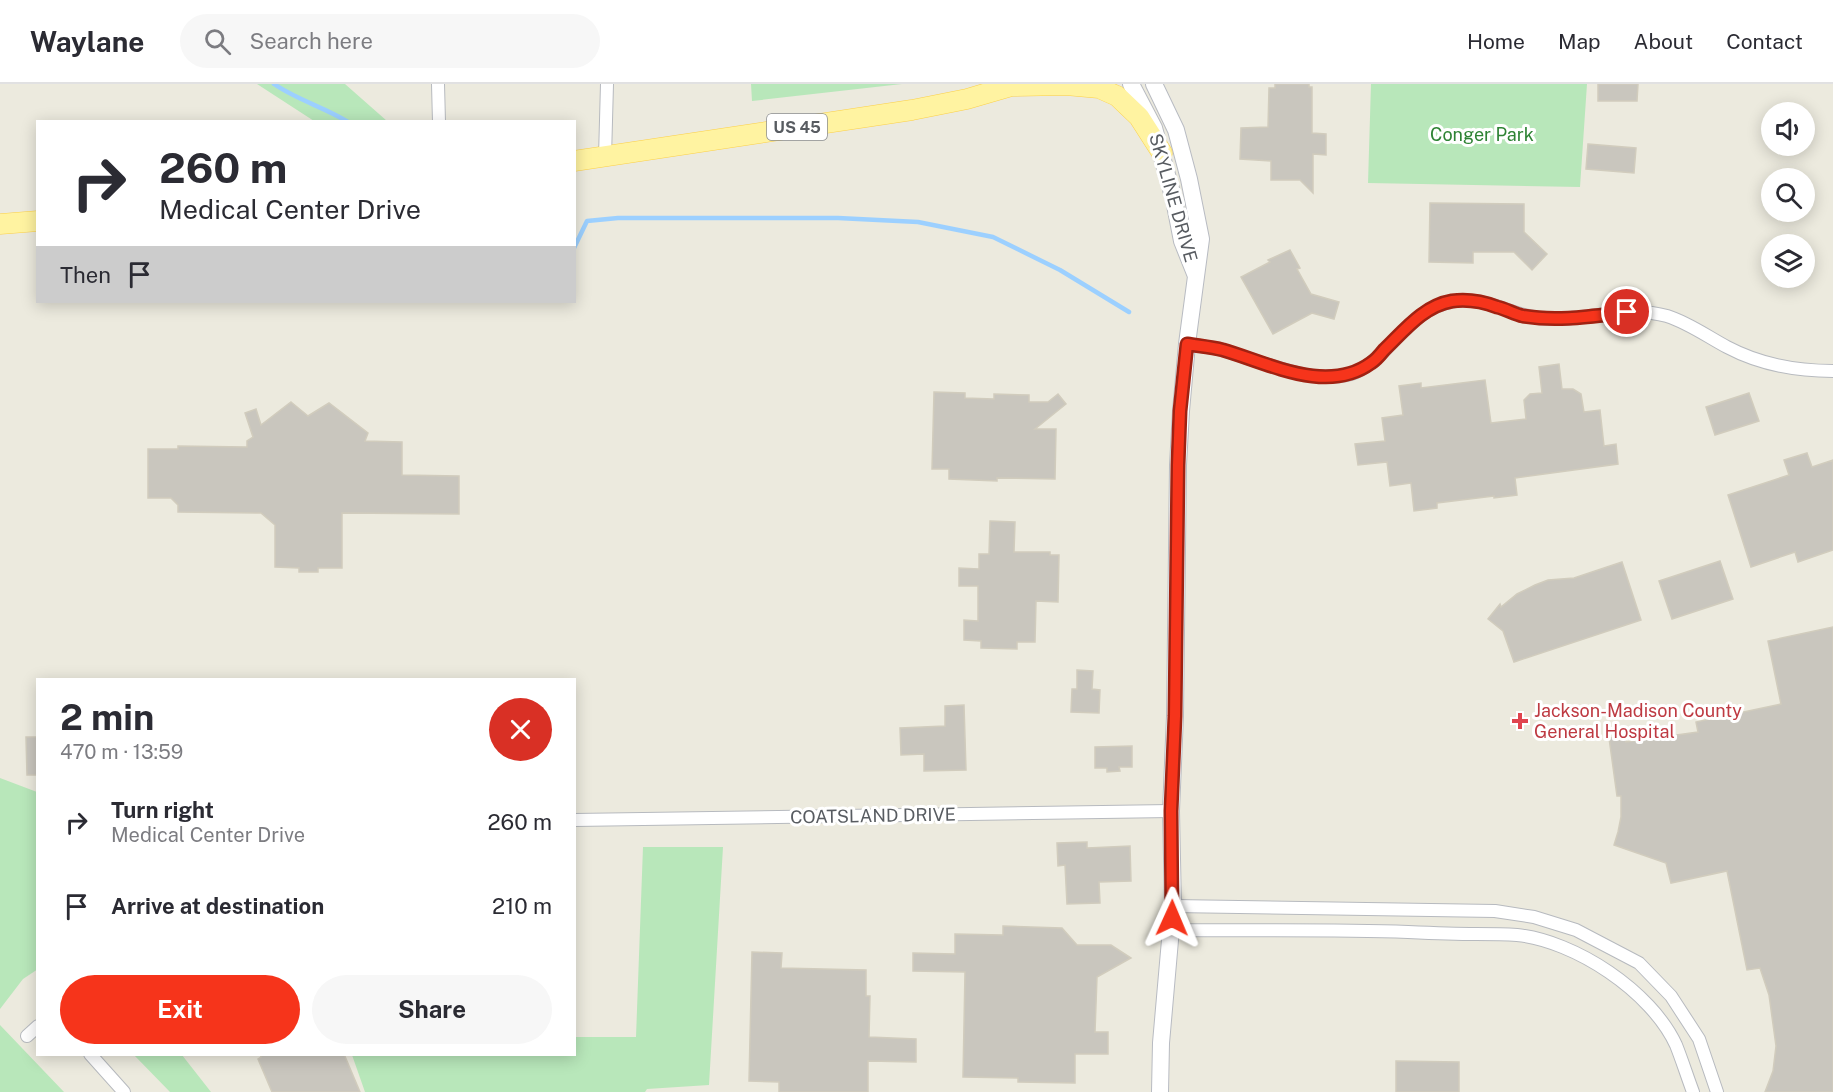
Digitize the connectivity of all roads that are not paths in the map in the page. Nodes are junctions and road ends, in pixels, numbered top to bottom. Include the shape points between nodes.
1 (438, 84) edge
2 (607, 84) edge
3 (1131, 84) edge
4 (1154, 84) edge
5 (1015, 85) edge
6 (439, 120) edge
7 (1162, 153) junction
8 (605, 157) junction
9 (576, 161) edge
10 (36, 221) edge
11 (0, 224) edge
12 (1197, 280) junction
13 (1187, 344) junction
14 (1833, 371) edge
15 (1171, 811) junction
16 (576, 820) edge
17 (1173, 906) junction
18 (1171, 930) junction
19 (36, 1028) edge
20 (27, 1036) dead end
21 (92, 1056) edge
22 (124, 1092) edge
23 (1160, 1092) edge
24 (1693, 1092) edge
25 (1717, 1092) edge

1 - 6 street
2 - 8 street
3 - 7 street, SKYLINE DRIVE
4 - 12 street, SKYLINE DRIVE via 1176,130 1190,179 1201,239
5 - 7 main road via 1099,88 1117,96 1139,117
5 - 8 main road, US 45 via 912,110
7 - 12 street, SKYLINE DRIVE via 1182,241
8 - 9 main road, US 45
10 - 11 main road
12 - 13 street, SKYLINE DRIVE
13 - 14 street via 1220,349 1297,374 1351,374 1372,363 1410,323 1435,305 1454,301 1497,306 1547,319 1650,312 1770,363
13 - 15 street, SKYLINE DRIVE via 1178,465
15 - 16 street, COATSLAND DRIVE
15 - 17 street, SKYLINE DRIVE
17 - 18 street, SKYLINE DRIVE
17 - 25 street via 1495,911 1534,917 1576,930 1639,963 1671,996 1699,1039
18 - 23 street, SKYLINE DRIVE
18 - 24 street via 1391,931 1519,935 1542,940 1604,968 1634,990 1663,1023
19 - 20 street
21 - 22 street

